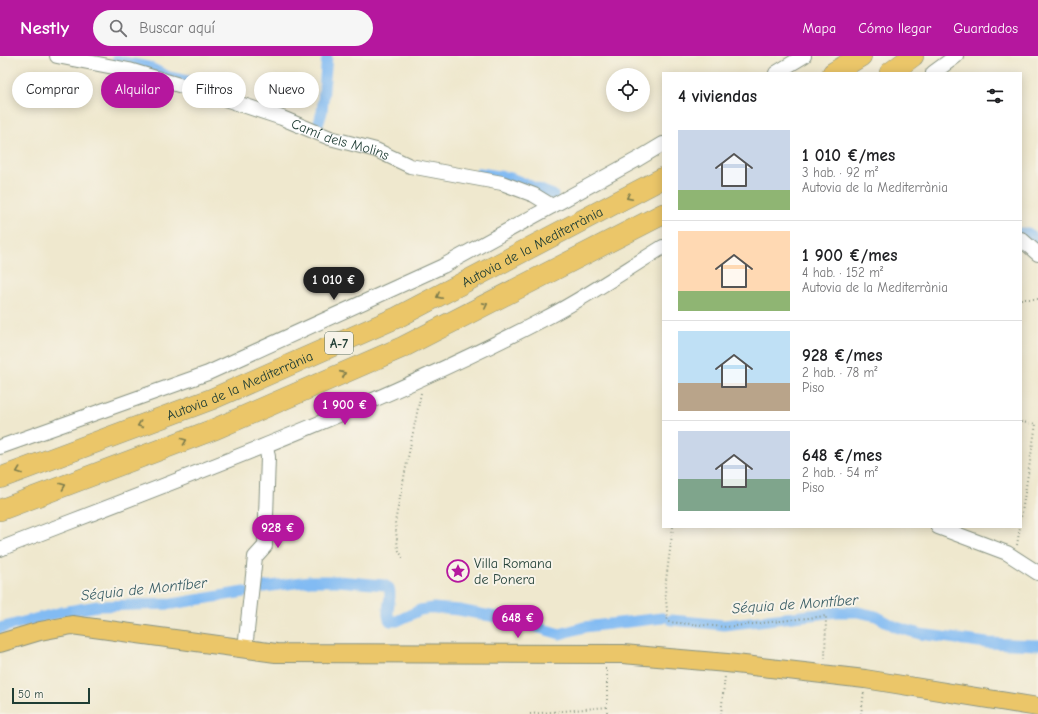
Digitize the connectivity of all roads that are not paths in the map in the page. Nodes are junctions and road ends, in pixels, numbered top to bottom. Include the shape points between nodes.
1 (57, 56) edge
2 (804, 56) edge
3 (861, 56) edge
4 (913, 56) edge
5 (956, 56) edge
6 (778, 72) edge
7 (835, 72) edge
8 (891, 72) edge
9 (934, 72) edge
10 (662, 145) edge
11 (662, 179) edge
12 (552, 206) junction
13 (662, 215) edge
14 (1022, 240) edge
15 (662, 248) edge
16 (1038, 254) edge
17 (266, 446) junction
18 (0, 447) edge
19 (0, 478) edge
20 (0, 510) edge
21 (941, 528) edge
22 (0, 549) edge
23 (1038, 573) edge
24 (0, 643) edge
25 (245, 649) junction
26 (1038, 707) edge

1 - 12 street, Camí dels Molins via 129,70 219,97 282,118 330,138 376,150 410,166 502,183 534,194
2 - 6 street
3 - 7 highway
4 - 8 highway
5 - 9 street
10 - 12 street
11 -> 19 highway, Autovia de la Mediterrània / A-7 via 398,317 212,399
12 - 18 street via 442,266 208,372
20 -> 13 highway, A-7 via 215,429 403,347
14 - 16 street
15 - 17 street via 545,318 423,378
17 - 22 street
17 - 25 street via 268,457 265,546 255,557
21 - 23 street via 1007,553
24 - 25 main road via 72,625
25 - 26 main road via 303,654 623,654 866,679

